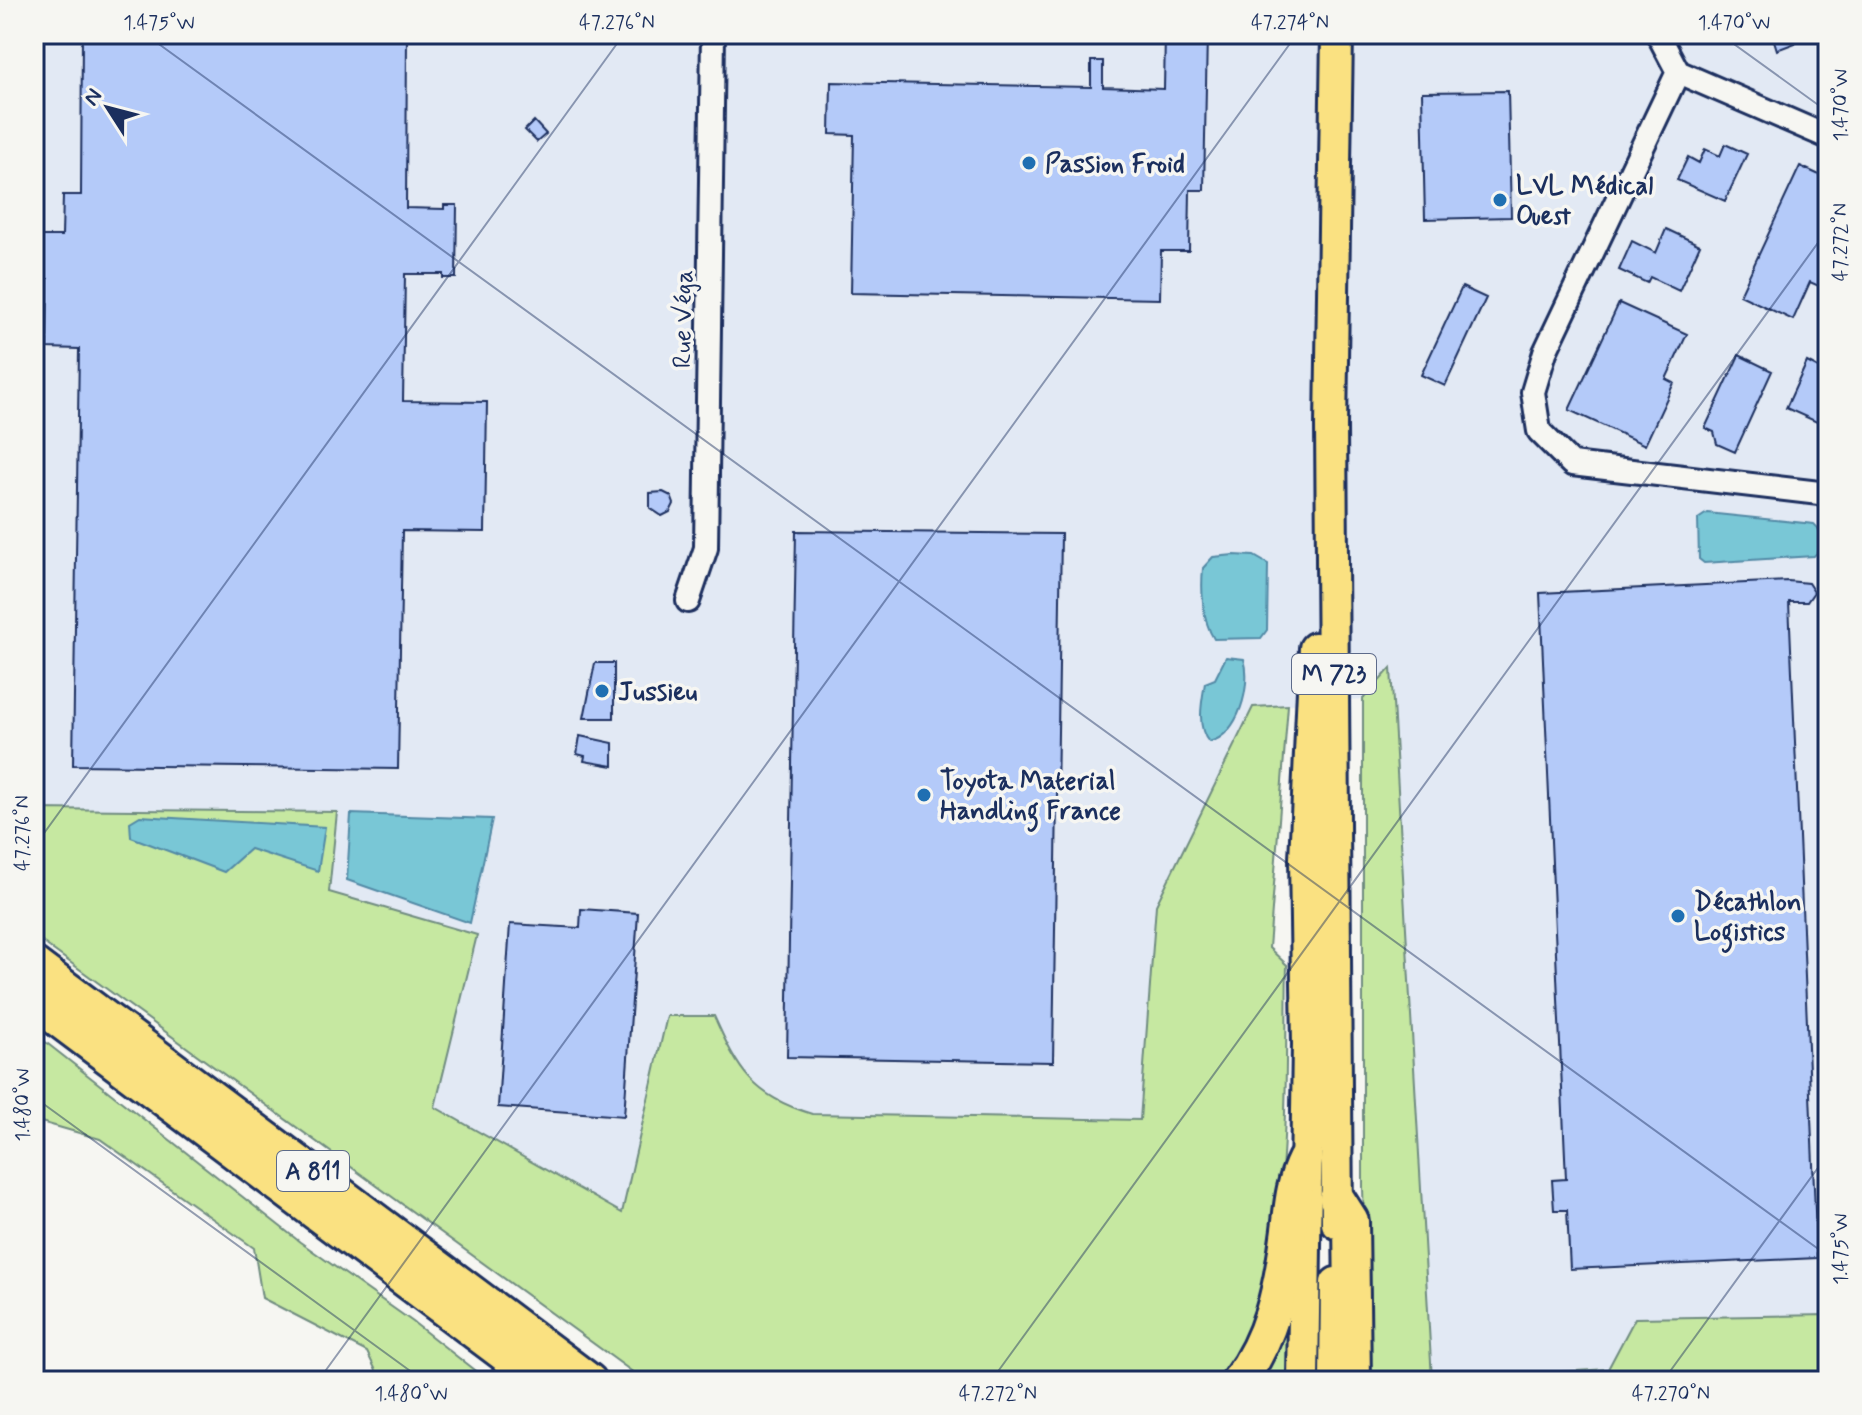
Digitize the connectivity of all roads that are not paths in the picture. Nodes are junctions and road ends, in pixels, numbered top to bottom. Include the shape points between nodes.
1 (713, 34) edge
2 (1337, 34) edge
3 (1658, 34) edge
4 (1678, 72) junction
5 (1828, 137) edge
6 (1331, 426) junction
7 (1828, 494) edge
8 (688, 601) dead end
9 (34, 965) edge
10 (34, 1001) edge
11 (1305, 1160) junction
12 (1337, 1199) junction
13 (541, 1381) edge
14 (589, 1381) edge
15 (1239, 1381) edge
16 (1303, 1381) edge
17 (1335, 1381) edge
18 (1353, 1381) edge

1 - 8 street, Rue Véga via 706,548
2 - 6 main road, M 723
3 - 4 street
4 - 5 street
4 - 7 street via 1545,352 1533,392 1539,431 1572,464
6 - 11 main road, M 723 via 1323,492 1305,859
6 - 12 main road, M 723
9 - 14 highway, A 811
10 - 13 highway, A 811
11 - 15 highway via 1293,1184 1272,1320
11 - 16 main road, M 723
12 - 17 main road, M 723
12 - 18 highway via 1351,1221

